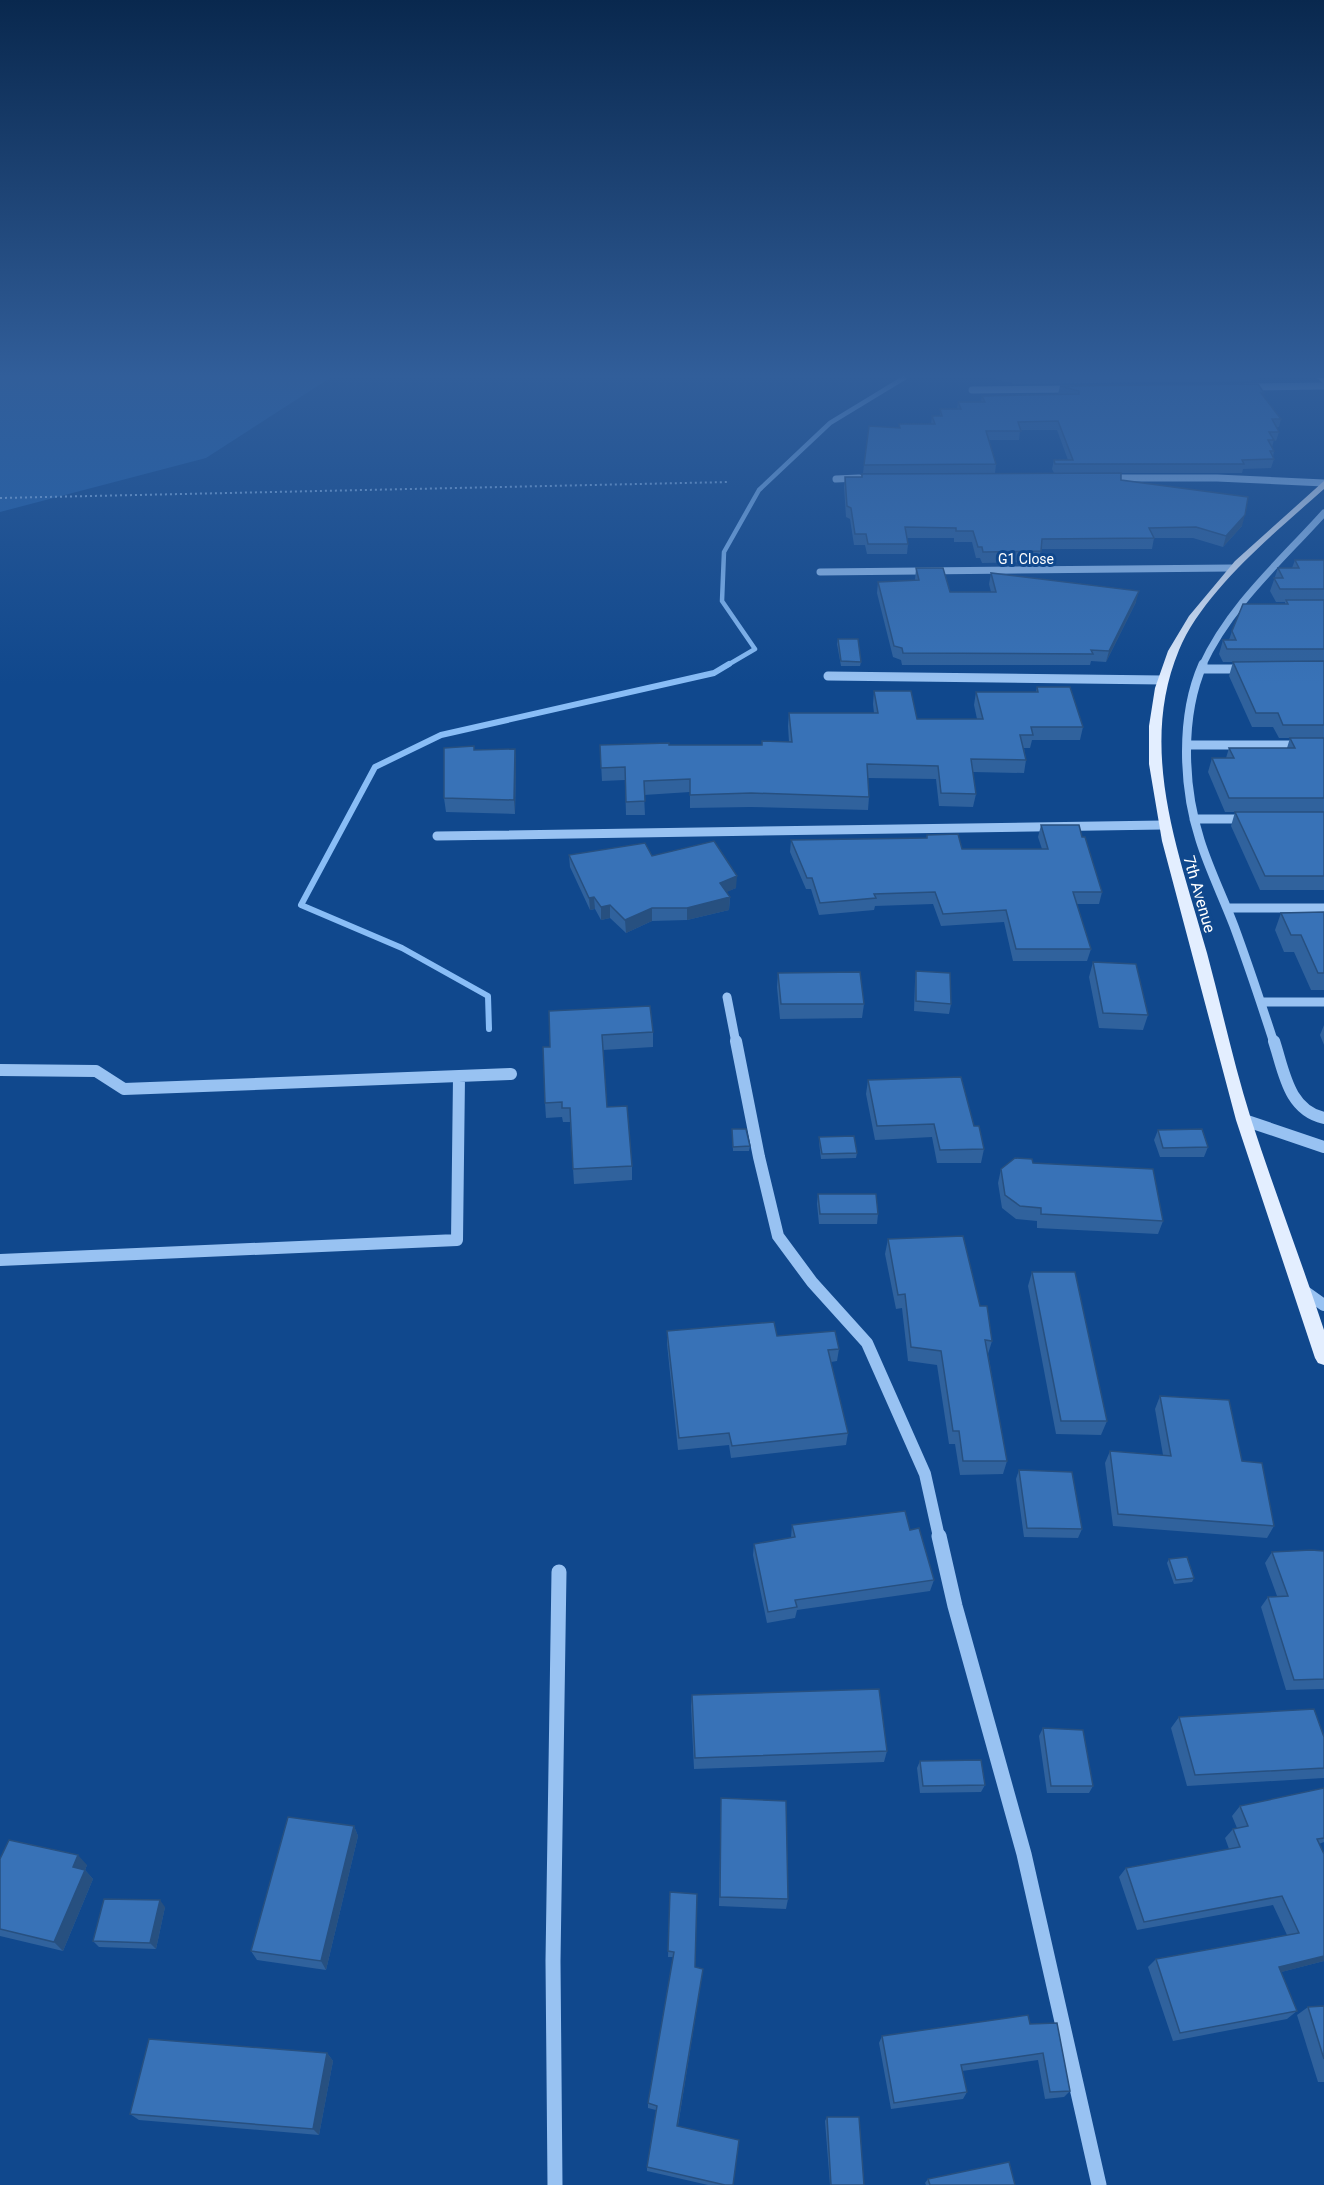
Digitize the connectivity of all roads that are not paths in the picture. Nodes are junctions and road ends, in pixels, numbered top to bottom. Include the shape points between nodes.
1 (1259, 480) edge
2 (1324, 483) edge
3 (1324, 513) edge
4 (1231, 568) junction
5 (820, 572) dead end
6 (1236, 608) junction
7 (1247, 608) edge
8 (1201, 669) junction
9 (1257, 669) edge
10 (828, 676) dead end
11 (1163, 680) junction
12 (1324, 745) edge
13 (1188, 746) junction
14 (1194, 819) junction
15 (1253, 819) edge
16 (1163, 825) junction
17 (437, 836) dead end
18 (1228, 908) junction
19 (1324, 908) edge
20 (727, 997) dead end
21 (1261, 1002) junction
22 (1324, 1002) edge
23 (0, 1070) edge
24 (511, 1074) dead end
25 (459, 1077) junction
26 (1324, 1118) edge
27 (1244, 1120) junction
28 (1324, 1147) edge
29 (0, 1260) edge
30 (1304, 1291) junction
31 (1324, 1305) edge
32 (1324, 1358) edge
33 (559, 1572) dead end
34 (555, 2185) edge
35 (1099, 2185) edge

1 - 2 street
2 - 4 main road, 7th Avenue
3 - 6 street
4 - 5 street, G1 Close
4 - 11 main road, 7th Avenue via 1173,650
6 - 7 street
6 - 8 street via 1214,640
8 - 9 street
8 - 13 street
10 - 11 street
11 - 16 main road, 7th Avenue via 1155,751
12 - 13 street
13 - 14 street
14 - 15 street
14 - 18 street
16 - 17 street
16 - 27 main road, 7th Avenue
18 - 19 street
18 - 21 street
20 - 35 street via 778,1236 812,1282 867,1343 925,1474 955,1606 1024,1854
21 - 22 street
21 - 26 street via 1297,1102 1316,1117
23 - 25 street via 96,1071 124,1089
24 - 25 street
25 - 29 street via 457,1240
27 - 28 street
27 - 30 main road, 7th Avenue
30 - 31 street
30 - 32 main road, 7th Avenue
33 - 34 street via 553,1962

